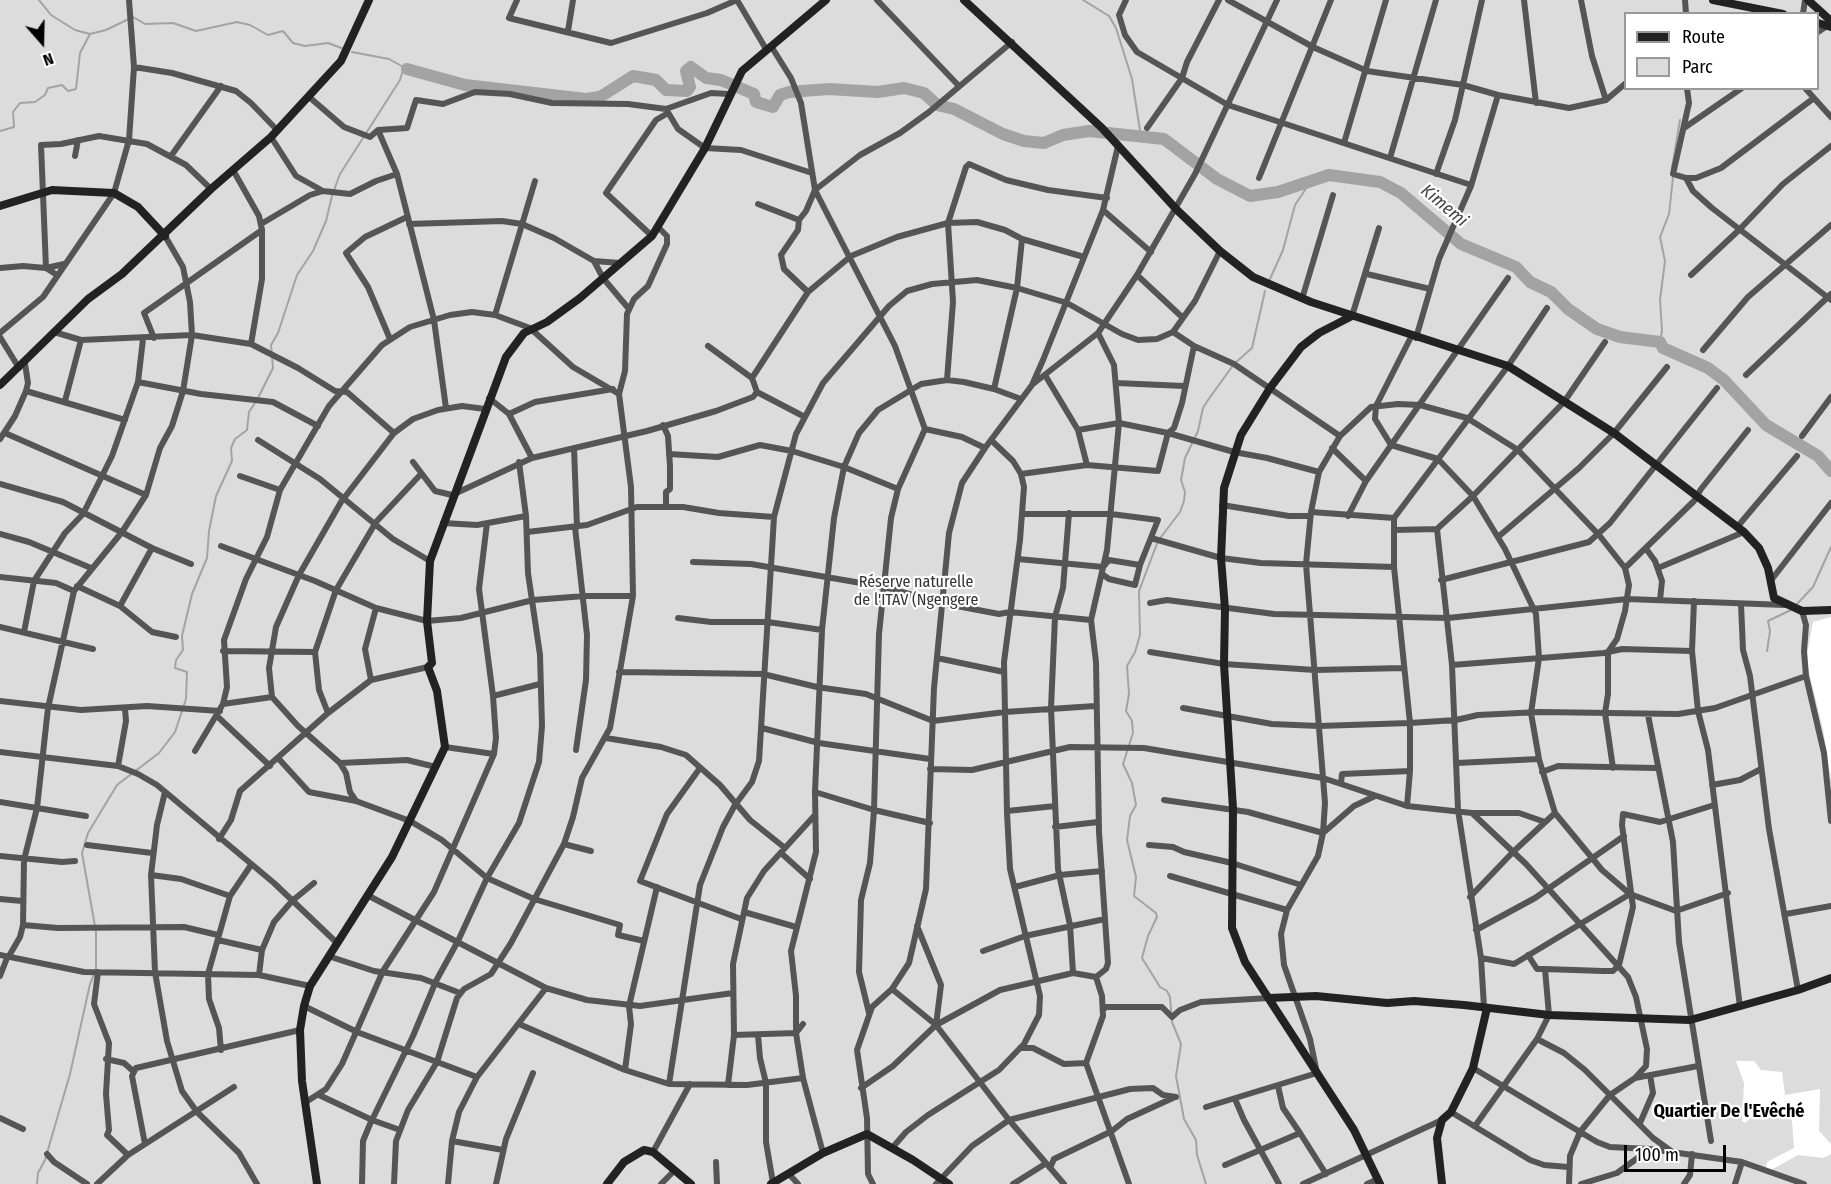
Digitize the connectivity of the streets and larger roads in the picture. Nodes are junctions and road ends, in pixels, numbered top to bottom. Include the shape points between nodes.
1 (129, 0) edge
2 (369, 0) edge
3 (517, 0) edge
4 (573, 0) edge
5 (737, 0) edge
6 (826, 0) edge
7 (877, 0) edge
8 (964, 0) edge
9 (1126, 0) edge
10 (1219, 0) edge
11 (1228, 0) edge
12 (1278, 0) edge
13 (1330, 0) edge
14 (1386, 0) edge
15 (1436, 0) edge
16 (1482, 0) edge
17 (1524, 0) edge
18 (1581, 0) edge
19 (1713, 0) edge
20 (1807, 0) edge
21 (1760, 11) edge
22 (1817, 12) edge
23 (1267, 23) junction
24 (568, 31) junction
25 (1012, 42) junction
26 (768, 47) junction
27 (1313, 47) junction
28 (134, 67) junction
29 (1367, 71) junction
30 (1182, 78) junction
31 (1411, 79) junction
32 (958, 85) junction
33 (1463, 85) junction
34 (1624, 85) edge
35 (221, 86) junction
36 (1687, 90) edge
37 (1739, 90) edge
38 (1807, 90) edge
39 (730, 93) junction
40 (1498, 95) junction
41 (308, 96) junction
42 (1814, 98) junction
43 (1606, 100) junction
44 (1536, 103) junction
45 (1228, 105) junction
46 (667, 111) junction
47 (1831, 117) edge
48 (1282, 123) junction
49 (1147, 128) dead end
50 (1684, 128) junction
51 (378, 130) junction
52 (274, 134) junction
53 (78, 140) junction
54 (129, 140) junction
55 (1344, 143) junction
56 (1118, 146) junction
57 (705, 148) junction
58 (1830, 148) edge
59 (75, 156) dead end
60 (171, 156) junction
61 (1390, 158) junction
62 (233, 170) junction
63 (812, 173) junction
64 (397, 174) junction
65 (1436, 174) junction
66 (1258, 178) dead end
67 (1686, 178) junction
68 (535, 181) dead end
69 (1471, 184) junction
70 (211, 189) junction
71 (815, 190) junction
72 (323, 191) junction
73 (43, 193) junction
74 (114, 193) junction
75 (1333, 195) dead end
76 (1107, 198) junction
77 (758, 204) dead end
78 (0, 206) edge
79 (1103, 210) junction
80 (1177, 210) junction
81 (799, 220) junction
82 (408, 221) junction
83 (948, 223) junction
84 (522, 224) junction
85 (1831, 225) edge
86 (261, 227) junction
87 (658, 227) junction
88 (1379, 228) dead end
89 (1739, 230) junction
90 (165, 236) junction
91 (652, 236) junction
92 (1022, 239) junction
93 (1221, 251) junction
94 (1151, 252) junction
95 (851, 256) junction
96 (1084, 256) junction
97 (594, 261) junction
98 (65, 263) junction
99 (620, 263) junction
100 (1786, 264) junction
101 (0, 268) edge
102 (46, 268) junction
103 (57, 274) junction
104 (1367, 274) junction
105 (1137, 275) junction
106 (1691, 275) dead end
107 (603, 278) junction
108 (1508, 278) dead end
109 (952, 280) junction
110 (187, 281) junction
111 (1017, 288) junction
112 (1430, 289) junction
113 (808, 292) junction
114 (1830, 297) edge
115 (1302, 299) junction
116 (1067, 303) junction
117 (1547, 308) dead end
118 (629, 309) junction
119 (495, 315) junction
120 (881, 316) junction
121 (1352, 316) junction
122 (1182, 317) junction
123 (434, 320) junction
124 (1105, 324) junction
125 (530, 328) junction
126 (54, 332) junction
127 (1173, 332) junction
128 (1098, 333) junction
129 (0, 335) edge
130 (192, 335) junction
131 (1414, 337) junction
132 (154, 338) junction
133 (143, 339) junction
134 (390, 339) junction
135 (81, 340) junction
136 (1605, 342) dead end
137 (251, 344) junction
138 (708, 346) dead end
139 (1194, 346) junction
140 (1457, 350) junction
141 (1703, 350) dead end
142 (22, 366) junction
143 (1508, 366) junction
144 (1667, 367) dead end
145 (1045, 375) junction
146 (1746, 375) dead end
147 (752, 378) junction
148 (947, 380) junction
149 (138, 382) junction
150 (1116, 383) junction
151 (0, 385) edge
152 (1032, 385) junction
153 (1184, 386) junction
154 (912, 388) junction
155 (1270, 388) junction
156 (1717, 388) dead end
157 (994, 389) junction
158 (26, 391) junction
159 (183, 391) junction
160 (340, 391) junction
161 (616, 392) junction
162 (758, 392) junction
163 (1831, 397) edge
164 (489, 398) junction
165 (1021, 399) junction
166 (66, 401) junction
167 (1564, 402) junction
168 (1420, 405) junction
169 (1376, 406) junction
170 (446, 408) junction
171 (485, 408) junction
172 (509, 414) junction
173 (804, 416) junction
174 (1467, 418) junction
175 (125, 420) junction
176 (1119, 423) junction
177 (663, 425) junction
178 (318, 426) junction
179 (925, 429) junction
180 (1078, 430) junction
181 (1748, 430) dead end
182 (394, 433) junction
183 (1168, 433) junction
184 (1614, 433) junction
185 (625, 435) junction
186 (3, 436) edge
187 (1340, 436) junction
188 (1802, 436) dead end
189 (258, 440) dead end
190 (991, 441) junction
191 (1391, 445) junction
192 (574, 448) junction
193 (985, 448) junction
194 (1332, 448) junction
195 (1518, 450) junction
196 (792, 451) junction
197 (1234, 452) junction
198 (669, 454) junction
199 (1797, 456) dead end
200 (532, 458) junction
201 (1438, 459) junction
202 (413, 462) dead end
203 (519, 462) junction
204 (295, 463) junction
205 (1087, 465) junction
206 (1657, 465) junction
207 (1116, 466) junction
208 (844, 467) junction
209 (1319, 472) junction
210 (421, 474) junction
211 (1021, 474) junction
212 (240, 476) dead end
213 (103, 477) junction
214 (1366, 481) junction
215 (0, 484) edge
216 (1556, 488) junction
217 (898, 489) junction
218 (280, 490) junction
219 (146, 495) junction
220 (452, 495) junction
221 (1698, 495) junction
222 (1473, 496) junction
223 (344, 497) junction
224 (1831, 503) edge
225 (1221, 504) junction
226 (666, 506) junction
227 (630, 511) junction
228 (1069, 513) junction
229 (83, 514) junction
230 (1023, 514) junction
231 (1111, 514) junction
232 (1310, 514) junction
233 (526, 516) junction
234 (1348, 516) junction
235 (774, 517) junction
236 (1394, 518) junction
237 (376, 522) junction
238 (443, 523) junction
239 (487, 523) junction
240 (576, 527) junction
241 (1437, 529) junction
242 (1741, 529) junction
243 (1394, 530) junction
244 (122, 532) junction
245 (527, 532) junction
246 (0, 534) edge
247 (1599, 535) junction
248 (1498, 537) junction
249 (1151, 538) junction
250 (221, 546) dead end
251 (152, 548) junction
252 (1647, 550) junction
253 (52, 551) junction
254 (257, 558) junction
255 (1221, 558) junction
256 (1018, 559) junction
257 (430, 561) junction
258 (1065, 561) junction
259 (1510, 561) junction
260 (693, 562) dead end
261 (190, 564) dead end
262 (1306, 564) junction
263 (1140, 565) junction
264 (1394, 567) junction
265 (91, 568) junction
266 (1625, 568) junction
267 (1658, 568) junction
268 (771, 569) junction
269 (1103, 570) junction
270 (299, 575) junction
271 (0, 577) edge
272 (828, 579) junction
273 (1772, 579) junction
274 (1441, 580) junction
275 (34, 581) junction
276 (884, 587) junction
277 (75, 589) junction
278 (336, 590) junction
279 (585, 596) junction
280 (633, 596) junction
281 (1627, 599) junction
282 (533, 600) junction
283 (1660, 600) junction
284 (1694, 602) junction
285 (941, 603) junction
286 (1150, 603) dead end
287 (1741, 604) junction
288 (1786, 605) junction
289 (120, 606) junction
290 (376, 608) junction
291 (1533, 608) junction
292 (1225, 609) junction
293 (1831, 610) edge
294 (1802, 611) junction
295 (1010, 612) junction
296 (482, 613) junction
297 (1310, 613) junction
298 (1400, 616) junction
299 (1055, 617) junction
300 (678, 618) dead end
301 (1448, 618) junction
302 (1091, 620) junction
303 (427, 621) junction
304 (768, 622) junction
305 (0, 627) edge
306 (822, 630) junction
307 (24, 632) junction
308 (176, 636) dead end
309 (62, 640) junction
310 (93, 649) dead end
311 (223, 651) junction
312 (272, 651) junction
313 (1692, 651) junction
314 (315, 652) junction
315 (1150, 652) dead end
316 (1608, 652) junction
317 (937, 658) junction
318 (1539, 658) junction
319 (1224, 664) junction
320 (1452, 665) junction
321 (428, 666) junction
322 (1404, 668) junction
323 (1315, 670) junction
324 (619, 672) junction
325 (1004, 672) junction
326 (764, 674) junction
327 (1806, 676) junction
328 (371, 680) junction
329 (540, 684) junction
330 (1752, 694) junction
331 (493, 696) junction
332 (272, 697) junction
333 (0, 701) edge
334 (224, 704) junction
335 (1095, 706) junction
336 (48, 708) junction
337 (1051, 708) junction
338 (1183, 708) dead end
339 (125, 709) junction
340 (1698, 711) junction
341 (1005, 712) junction
342 (328, 713) junction
343 (1531, 713) junction
344 (1605, 713) junction
345 (219, 714) junction
346 (1227, 715) junction
347 (1647, 715) junction
348 (1456, 720) junction
349 (933, 721) junction
350 (1410, 723) junction
351 (1319, 726) junction
352 (762, 728) junction
353 (307, 731) junction
354 (606, 738) junction
355 (819, 743) junction
356 (444, 747) junction
357 (1096, 747) junction
358 (1054, 749) junction
359 (576, 750) dead end
360 (195, 751) dead end
361 (876, 751) junction
362 (0, 752) edge
363 (494, 754) junction
364 (42, 758) junction
365 (278, 758) junction
366 (930, 759) junction
367 (1539, 759) junction
368 (1008, 761) junction
369 (340, 763) junction
370 (1229, 763) junction
371 (1457, 763) junction
372 (118, 766) junction
373 (270, 766) junction
374 (436, 766) junction
375 (700, 768) junction
376 (1612, 768) junction
377 (1656, 768) junction
378 (930, 769) junction
379 (1761, 769) junction
380 (1410, 771) junction
381 (1542, 772) junction
382 (1323, 778) junction
383 (1341, 783) junction
384 (1712, 785) junction
385 (165, 792) junction
386 (815, 792) junction
387 (1375, 796) junction
388 (1164, 800) dead end
389 (356, 801) junction
390 (0, 802) edge
391 (735, 805) junction
392 (1714, 805) junction
393 (1055, 806) junction
394 (1407, 806) junction
395 (37, 808) junction
396 (1233, 809) junction
397 (874, 810) junction
398 (1458, 810) junction
399 (1008, 811) junction
400 (1472, 813) junction
401 (1555, 813) junction
402 (815, 815) junction
403 (86, 816) dead end
404 (1669, 820) junction
405 (410, 821) junction
406 (1831, 821) edge
407 (1098, 822) junction
408 (1545, 822) junction
409 (930, 823) junction
410 (1055, 827) junction
411 (1323, 833) junction
412 (1624, 836) junction
413 (219, 839) junction
414 (564, 844) junction
415 (87, 845) dead end
416 (1149, 845) dead end
417 (452, 849) junction
418 (783, 850) junction
419 (591, 851) dead end
420 (1512, 852) junction
421 (152, 853) junction
422 (0, 856) edge
423 (1592, 858) junction
424 (24, 860) junction
425 (75, 861) dead end
426 (1232, 863) junction
427 (251, 865) junction
428 (1102, 871) junction
429 (151, 875) junction
430 (1060, 876) junction
431 (1170, 876) dead end
432 (487, 878) junction
433 (810, 879) junction
434 (314, 883) dead end
435 (1301, 885) junction
436 (657, 887) junction
437 (1015, 887) junction
438 (1547, 888) junction
439 (1728, 893) junction
440 (1232, 894) junction
441 (1630, 894) junction
442 (367, 895) junction
443 (230, 896) junction
444 (1470, 897) junction
445 (0, 899) edge
446 (534, 899) junction
447 (22, 901) junction
448 (292, 901) junction
449 (698, 902) junction
450 (1831, 906) edge
451 (1287, 910) junction
452 (1676, 911) junction
453 (1786, 914) junction
454 (742, 915) junction
455 (1106, 920) junction
456 (416, 921) junction
457 (1581, 923) junction
458 (23, 925) junction
459 (917, 925) junction
460 (1070, 925) junction
461 (796, 927) junction
462 (154, 929) junction
463 (1476, 930) junction
464 (1025, 936) junction
465 (218, 938) junction
466 (458, 941) junction
467 (644, 941) junction
468 (336, 943) junction
469 (262, 950) junction
470 (983, 951) dead end
471 (1528, 955) junction
472 (5, 956) edge
473 (328, 956) junction
474 (1481, 958) junction
475 (500, 963) junction
476 (1619, 965) junction
477 (1545, 969) junction
478 (383, 971) junction
479 (97, 972) junction
480 (155, 972) junction
481 (1073, 973) junction
482 (208, 974) junction
483 (258, 975) junction
484 (0, 976) edge
485 (1096, 976) junction
486 (1831, 978) edge
487 (1035, 983) junction
488 (435, 984) junction
489 (310, 986) junction
490 (546, 988) junction
491 (892, 988) junction
492 (1798, 990) junction
493 (460, 993) junction
494 (733, 993) junction
495 (1295, 996) junction
496 (1269, 998) junction
497 (683, 1000) junction
498 (304, 1006) junction
499 (629, 1006) junction
500 (1485, 1007) junction
501 (1740, 1007) junction
502 (1103, 1010) junction
503 (869, 1013) junction
504 (1548, 1014) junction
505 (1640, 1017) junction
506 (1690, 1020) junction
507 (519, 1024) junction
508 (803, 1024) dead end
509 (936, 1025) junction
510 (300, 1030) junction
511 (357, 1032) junction
512 (796, 1034) junction
513 (734, 1035) junction
514 (758, 1035) junction
515 (1537, 1039) junction
516 (1020, 1048) junction
517 (221, 1050) junction
518 (405, 1051) junction
519 (106, 1059) junction
520 (172, 1059) junction
521 (437, 1062) junction
522 (1086, 1063) junction
523 (1698, 1066) junction
524 (1473, 1068) junction
525 (626, 1070) junction
526 (133, 1071) junction
527 (533, 1073) dead end
528 (1317, 1073) junction
529 (1650, 1075) junction
530 (477, 1077) junction
531 (803, 1078) junction
532 (1635, 1078) junction
533 (979, 1082) junction
534 (766, 1083) junction
535 (669, 1084) junction
536 (690, 1084) junction
537 (728, 1085) junction
538 (1503, 1085) junction
539 (1278, 1086) junction
540 (234, 1087) dead end
541 (861, 1088) junction
542 (319, 1095) junction
543 (1610, 1095) junction
544 (1097, 1097) junction
545 (1235, 1099) junction
546 (306, 1102) junction
547 (1206, 1107) dead end
548 (197, 1112) junction
549 (1451, 1112) junction
550 (0, 1118) edge
551 (372, 1120) junction
552 (1009, 1120) junction
553 (1442, 1120) junction
554 (1640, 1123) junction
555 (1475, 1126) junction
556 (23, 1129) dead end
557 (400, 1130) junction
558 (1112, 1131) junction
559 (1580, 1132) junction
560 (1300, 1133) junction
561 (867, 1134) junction
562 (452, 1141) junction
563 (1711, 1141) dead end
564 (145, 1144) junction
565 (892, 1147) junction
566 (1650, 1149) junction
567 (503, 1150) junction
568 (1262, 1151) junction
569 (653, 1152) junction
570 (1673, 1152) junction
571 (823, 1153) junction
572 (46, 1154) dead end
573 (1366, 1154) junction
574 (1692, 1154) junction
575 (128, 1155) junction
576 (716, 1162) dead end
577 (1743, 1162) junction
578 (1225, 1165) dead end
579 (1047, 1166) junction
580 (1568, 1167) junction
581 (674, 1171) junction
582 (789, 1174) junction
583 (1326, 1174) junction
584 (938, 1181) edge
585 (1379, 1182) edge
586 (1598, 1182) edge
587 (1790, 1182) edge
588 (87, 1184) edge
589 (97, 1184) edge
590 (257, 1184) edge
591 (317, 1184) edge
592 (362, 1184) edge
593 (394, 1184) edge
594 (448, 1184) edge
595 (496, 1184) edge
596 (607, 1184) edge
597 (661, 1184) edge
598 (691, 1184) edge
599 (717, 1184) edge
600 (772, 1184) edge
601 (798, 1184) edge
602 (873, 1184) edge
603 (949, 1184) edge
604 (1013, 1184) edge
605 (1065, 1184) edge
606 (1129, 1184) edge
607 (1280, 1184) edge
608 (1303, 1184) edge
609 (1367, 1184) edge
610 (1442, 1184) edge
611 (1569, 1184) edge
612 (1581, 1184) edge
613 (1684, 1184) edge
614 (1736, 1184) edge
615 (1804, 1184) edge

1 - 28 street
2 - 41 street via 341,61
3 - 24 street via 509,18
4 - 24 street
5 - 24 street via 611,43
5 - 26 street
6 - 26 street
7 - 32 street
8 - 25 street
9 - 30 street via 1119,15 1131,45
10 - 30 street
11 - 23 street
12 - 23 street
13 - 27 street
14 - 29 street
15 - 31 street
16 - 33 street
17 - 44 street
18 - 43 street
19 - 21 street
20 - 22 street
23 - 27 street
23 - 45 street
25 - 32 street
25 - 56 street
26 - 39 street via 751,61
26 - 63 street via 796,88
27 - 29 street
27 - 48 street
28 - 35 street
28 - 54 street
29 - 31 street
29 - 55 street
30 - 45 street
30 - 49 street
31 - 33 street
31 - 61 street
32 - 71 street via 929,112
33 - 40 street
33 - 65 street via 1449,142
34 - 43 street
35 - 52 street via 252,103
35 - 60 street
36 - 50 street
37 - 50 street
38 - 42 street
39 - 46 street via 711,93
39 - 57 street
40 - 44 street
40 - 69 street
41 - 51 street via 344,127 370,137
41 - 52 street
42 - 47 street
42 - 67 street via 1721,168
43 - 44 street via 1579,108
45 - 48 street
45 - 80 street
46 - 51 street via 628,104 552,103 475,92 442,104 416,100 407,128
46 - 57 street via 678,129
46 - 91 street via 656,120 606,193
48 - 55 street
48 - 66 street
50 - 67 street via 1673,174
51 - 64 street
52 - 62 street
52 - 72 street via 296,176
53 - 54 street via 99,136
53 - 59 street
53 - 73 street via 41,145
54 - 60 street
54 - 74 street
55 - 61 street
56 - 76 street
56 - 80 street
57 - 63 street via 741,150
57 - 87 street
58 - 89 street via 1783,184
60 - 70 street
61 - 65 street
62 - 70 street
62 - 86 street
63 - 71 street
64 - 72 street via 350,194
64 - 82 street
65 - 69 street
67 - 89 street via 1693,191
68 - 84 street
69 - 112 street
70 - 90 street
71 - 81 street
71 - 95 street
72 - 86 street via 310,195
73 - 74 street
73 - 78 street
73 - 102 street
74 - 90 street via 138,207
74 - 98 street
75 - 115 street
76 - 79 street
76 - 83 street via 1006,180 969,164
77 - 81 street
79 - 94 street
79 - 96 street
80 - 93 street
80 - 94 street
81 - 113 street via 798,230 780,255 780,263
82 - 84 street
82 - 123 street
82 - 134 street via 365,237 346,253 368,287
83 - 92 street via 977,222
83 - 95 street via 897,237
83 - 109 street
84 - 97 street
84 - 119 street
85 - 100 street
86 - 110 street
86 - 137 street via 262,279
87 - 91 street
87 - 118 street via 667,236 667,244 648,286
88 - 104 street
89 - 100 street
89 - 106 street
90 - 110 street
90 - 126 street
91 - 99 street
92 - 96 street
92 - 111 street
93 - 115 street via 1253,277
93 - 122 street via 1195,301
94 - 105 street
95 - 113 street
95 - 120 street
96 - 116 street
97 - 99 street
97 - 107 street
98 - 102 street
98 - 103 street
99 - 107 street
100 - 114 street
100 - 141 street via 1748,297
101 - 102 street
102 - 103 street
103 - 129 street via 43,297
104 - 112 street
104 - 121 street
105 - 122 street
105 - 124 street
107 - 118 street
107 - 125 street via 556,316
108 - 140 street
109 - 111 street
109 - 120 street via 907,291
109 - 148 street via 953,333
110 - 130 street
110 - 132 street via 144,313
111 - 116 street
111 - 157 street
112 - 131 street
113 - 147 street
114 - 146 street
115 - 121 street
116 - 124 street
116 - 152 street
117 - 143 street
118 - 161 street via 625,324 625,371
119 - 123 street via 472,312
119 - 125 street
120 - 154 street
120 - 173 street via 823,383
121 - 131 street
121 - 155 street via 1301,347
122 - 127 street
123 - 134 street
123 - 170 street
124 - 127 street via 1138,340 1157,339
124 - 128 street
125 - 161 street via 573,367
125 - 164 street via 509,349
126 - 135 street
126 - 142 street
127 - 139 street
128 - 145 street
128 - 150 street via 1114,365
129 - 142 street
130 - 132 street
130 - 137 street
130 - 159 street
131 - 140 street
131 - 169 street
132 - 133 street
133 - 135 street
133 - 149 street
134 - 160 street
135 - 166 street
136 - 167 street
137 - 160 street
138 - 147 street
139 - 153 street
139 - 155 street via 1234,364
140 - 143 street
140 - 168 street
142 - 151 street
142 - 158 street via 28,383
143 - 167 street
143 - 174 street
144 - 184 street
145 - 152 street
145 - 180 street
147 - 162 street
148 - 154 street
148 - 157 street
149 - 159 street
149 - 175 street
150 - 153 street
150 - 176 street
152 - 165 street
153 - 183 street via 1174,428
154 - 179 street
154 - 208 street via 867,422
155 - 187 street
155 - 197 street
156 - 206 street
157 - 165 street
158 - 166 street
158 - 186 street
159 - 178 street via 273,402
159 - 219 street
160 - 178 street
160 - 182 street via 354,397
161 - 172 street via 535,402
161 - 185 street
162 - 173 street
162 - 177 street via 741,402
163 - 188 street
164 - 171 street
164 - 172 street
165 - 190 street
166 - 175 street
167 - 184 street
167 - 195 street
168 - 169 street
168 - 174 street
168 - 191 street
169 - 187 street via 1354,420
169 - 191 street via 1375,418
170 - 171 street
170 - 182 street via 425,414
171 - 220 street via 472,452
172 - 200 street
173 - 196 street
174 - 195 street
174 - 201 street
175 - 213 street
176 - 180 street
176 - 183 street
176 - 207 street
177 - 185 street
177 - 198 street
178 - 204 street
179 - 193 street via 962,437
179 - 217 street
180 - 205 street
181 - 221 street
182 - 223 street
183 - 197 street
183 - 207 street via 1158,471
184 - 206 street
184 - 216 street
185 - 192 street
185 - 227 street
186 - 213 street
187 - 194 street
189 - 204 street
190 - 193 street
190 - 211 street
191 - 201 street
191 - 214 street
192 - 200 street
192 - 240 street
193 - 285 street via 957,500
194 - 209 street
194 - 214 street
195 - 216 street
195 - 222 street
196 - 198 street via 760,445 718,457
196 - 208 street
196 - 235 street
197 - 209 street
197 - 225 street
198 - 226 street via 670,489 666,492
199 - 242 street
200 - 203 street
201 - 222 street
201 - 236 street
202 - 210 street
203 - 220 street
203 - 233 street
204 - 218 street
204 - 223 street
205 - 207 street
205 - 211 street
206 - 221 street
206 - 247 street
207 - 231 street
208 - 217 street
208 - 272 street
209 - 232 street
210 - 220 street via 435,491
210 - 237 street
211 - 230 street
212 - 218 street
213 - 219 street
213 - 229 street
214 - 234 street
215 - 229 street via 63,502
216 - 247 street
216 - 248 street
217 - 276 street
218 - 254 street via 276,512
219 - 244 street
220 - 238 street
221 - 242 street
221 - 252 street
222 - 241 street
222 - 248 street
223 - 237 street
223 - 270 street
224 - 273 street
225 - 232 street via 1289,516
225 - 255 street
226 - 227 street
226 - 235 street
227 - 240 street
227 - 280 street
228 - 230 street
228 - 231 street
228 - 258 street
229 - 244 street
229 - 253 street
230 - 256 street
231 - 249 street via 1158,520
231 - 269 street
232 - 234 street
232 - 262 street
233 - 239 street
233 - 245 street
234 - 236 street
235 - 268 street
236 - 243 street
237 - 257 street via 393,538
237 - 278 street
238 - 239 street
238 - 257 street
239 - 296 street via 478,589
240 - 245 street
240 - 279 street
241 - 243 street
241 - 274 street
242 - 267 street
242 - 273 street via 1759,548
243 - 264 street
244 - 251 street
244 - 265 street
245 - 282 street
246 - 253 street
247 - 259 street via 1589,542
247 - 266 street
248 - 259 street
249 - 255 street
249 - 263 street
250 - 254 street
251 - 261 street
251 - 289 street
252 - 266 street
252 - 267 street
253 - 265 street
253 - 275 street
254 - 270 street
254 - 311 street via 246,579
255 - 262 street
255 - 292 street
256 - 258 street
256 - 295 street
257 - 303 street
258 - 269 street
258 - 299 street
259 - 274 street
259 - 291 street
260 - 268 street via 751,564
262 - 264 street
262 - 297 street
263 - 269 street via 1109,560
263 - 269 street via 1135,585 1109,579
264 - 298 street
265 - 277 street
266 - 281 street
267 - 283 street via 1662,581
268 - 272 street
268 - 304 street
269 - 302 street
270 - 278 street
270 - 312 street via 279,617
271 - 275 street
272 - 276 street
272 - 306 street
273 - 288 street via 1774,598
274 - 301 street
275 - 277 street
275 - 307 street
276 - 285 street
276 - 361 street via 876,671
277 - 289 street
277 - 309 street
278 - 290 street
278 - 314 street
279 - 280 street
279 - 282 street
279 - 359 street via 586,680
280 - 324 street
281 - 283 street
281 - 291 street
281 - 316 street via 1617,639
282 - 296 street
282 - 329 street
283 - 284 street
284 - 287 street
284 - 313 street
285 - 295 street via 999,614
285 - 317 street
286 - 292 street via 1167,600
287 - 288 street
287 - 330 street via 1743,650
288 - 294 street
289 - 308 street via 152,632
290 - 303 street
290 - 328 street via 365,649
291 - 301 street
291 - 318 street
292 - 297 street
292 - 319 street
293 - 294 street
294 - 327 street via 1806,625
295 - 299 street
295 - 325 street
296 - 303 street
296 - 331 street
297 - 298 street
297 - 323 street
298 - 301 street
298 - 322 street
299 - 302 street
299 - 337 street
300 - 304 street
301 - 320 street
302 - 335 street via 1096,662
303 - 321 street via 432,663
304 - 306 street
304 - 326 street
305 - 307 street
306 - 355 street
307 - 309 street
309 - 310 street
309 - 336 street
311 - 312 street
311 - 334 street via 227,687
312 - 314 street
312 - 332 street
313 - 316 street via 1632,648
313 - 340 street
314 - 342 street via 319,690
315 - 319 street
316 - 318 street
316 - 344 street
317 - 325 street
317 - 349 street
318 - 320 street
318 - 343 street
319 - 323 street
319 - 346 street
320 - 348 street
321 - 328 street
321 - 356 street via 436,691
322 - 323 street
322 - 350 street
323 - 351 street
324 - 326 street
324 - 354 street
325 - 341 street
326 - 349 street via 866,694
326 - 352 street
327 - 330 street
327 - 406 street via 1824,753
328 - 342 street
329 - 331 street
329 - 432 street via 542,726 538,762 519,823
330 - 340 street
330 - 379 street
331 - 363 street
332 - 334 street
332 - 353 street
333 - 336 street
334 - 345 street
335 - 337 street
335 - 357 street
336 - 339 street
336 - 364 street
337 - 341 street
337 - 358 street
338 - 346 street
339 - 345 street via 147,706
339 - 372 street
340 - 347 street
340 - 384 street
341 - 349 street
341 - 368 street
342 - 353 street
343 - 344 street
343 - 348 street
343 - 367 street
344 - 347 street
344 - 376 street
345 - 360 street
345 - 373 street
346 - 351 street via 1272,724
346 - 370 street
347 - 377 street
348 - 350 street
348 - 371 street
349 - 366 street
350 - 351 street
350 - 380 street
351 - 382 street
352 - 355 street
352 - 391 street via 756,772
353 - 365 street
353 - 369 street
354 - 375 street via 672,750 686,755
354 - 414 street via 582,778
355 - 361 street
355 - 386 street
356 - 363 street
356 - 374 street
357 - 358 street
357 - 370 street via 1144,748
357 - 407 street
358 - 368 street
358 - 393 street
361 - 366 street
361 - 397 street
362 - 364 street
363 - 417 street
364 - 372 street
364 - 395 street
365 - 373 street
365 - 389 street via 309,792
366 - 378 street
367 - 371 street
367 - 381 street
368 - 378 street via 972,770
368 - 399 street
369 - 374 street via 407,759
369 - 389 street
370 - 382 street
370 - 396 street
371 - 398 street
372 - 385 street via 130,769
373 - 413 street via 240,791 231,820
374 - 405 street
375 - 391 street
375 - 436 street via 667,814 640,881
376 - 377 street
376 - 381 street via 1557,766
377 - 404 street
378 - 409 street
379 - 384 street via 1740,780
379 - 453 street
380 - 383 street via 1342,774
380 - 394 street
381 - 401 street
382 - 383 street
382 - 411 street
383 - 387 street
384 - 392 street
385 - 413 street
385 - 421 street
386 - 397 street
386 - 402 street
387 - 394 street
387 - 411 street via 1354,806
388 - 396 street
389 - 405 street
390 - 395 street
391 - 418 street
391 - 449 street via 706,866
392 - 404 street
392 - 439 street
393 - 399 street
393 - 410 street
394 - 398 street
395 - 403 street
395 - 424 street
396 - 411 street
396 - 426 street
397 - 409 street
397 - 503 street via 870,862 861,900 859,972
398 - 400 street
398 - 444 street
399 - 437 street via 1010,870
400 - 408 street via 1519,813
400 - 420 street
401 - 408 street
401 - 423 street
402 - 418 street
402 - 433 street via 816,852
404 - 412 street via 1623,814
404 - 452 street via 1676,871
405 - 417 street
405 - 442 street
407 - 410 street
407 - 428 street
408 - 420 street
409 - 459 street via 926,889
410 - 430 street
411 - 435 street via 1318,856
412 - 423 street
412 - 441 street
413 - 427 street
414 - 419 street
414 - 446 street
415 - 421 street
416 - 426 street via 1173,847
417 - 432 street
417 - 456 street via 434,892
418 - 433 street
418 - 454 street via 755,884
420 - 438 street
420 - 444 street
421 - 429 street
422 - 424 street
423 - 438 street
423 - 441 street
424 - 425 street
424 - 447 street
426 - 435 street
426 - 440 street
427 - 443 street
427 - 448 street
428 - 430 street
428 - 455 street
429 - 443 street via 181,879
429 - 462 street
430 - 437 street
430 - 460 street
431 - 440 street
432 - 446 street
432 - 466 street
433 - 461 street
434 - 448 street
435 - 451 street
436 - 449 street
436 - 467 street
437 - 464 street
438 - 457 street
438 - 463 street
439 - 452 street
439 - 501 street
440 - 451 street
440 - 496 street via 1234,937
441 - 452 street
441 - 457 street
441 - 476 street via 1633,907
442 - 456 street
442 - 468 street
443 - 465 street
444 - 463 street
445 - 447 street
446 - 467 street via 620,925 618,935
446 - 475 street
447 - 458 street
448 - 468 street
448 - 469 street via 274,922
449 - 454 street
449 - 497 street
450 - 453 street
451 - 495 street via 1282,950
452 - 506 street
453 - 492 street
454 - 461 street
454 - 494 street via 733,964
455 - 460 street
455 - 485 street via 1108,963
456 - 466 street
456 - 478 street
457 - 471 street
457 - 476 street
458 - 462 street
458 - 472 street via 20,937
459 - 491 street via 909,963
459 - 509 street via 941,984
460 - 464 street
460 - 481 street
461 - 512 street via 791,951
462 - 465 street via 184,927
462 - 480 street
463 - 474 street
464 - 470 street
464 - 487 street
465 - 469 street
465 - 482 street
466 - 475 street
466 - 488 street
467 - 499 street
468 - 473 street
469 - 483 street
471 - 474 street via 1514,964
471 - 477 street via 1537,969
472 - 479 street
472 - 484 street
473 - 478 street
473 - 489 street
474 - 500 street
475 - 490 street
475 - 493 street via 486,978
476 - 477 street via 1613,971
476 - 505 street via 1628,977
477 - 504 street
478 - 488 street
478 - 511 street
479 - 480 street
479 - 519 street via 94,1004 109,1042
480 - 482 street
480 - 520 street
481 - 485 street
481 - 487 street
482 - 483 street
482 - 517 street via 209,999 219,1028
483 - 489 street
485 - 502 street
486 - 492 street
487 - 509 street via 1000,990
487 - 516 street via 1040,996 1039,1015
488 - 493 street
488 - 518 street
489 - 498 street
490 - 499 street
490 - 507 street
491 - 503 street
491 - 509 street
492 - 501 street
493 - 521 street
494 - 497 street
494 - 513 street
495 - 496 street
495 - 500 street
495 - 528 street via 1311,1039
496 - 502 street via 1201,1002 1172,1017 1162,1007
496 - 528 street
497 - 499 street
497 - 535 street
498 - 510 street
498 - 511 street
499 - 525 street
500 - 504 street
500 - 524 street
501 - 506 street
502 - 522 street
503 - 541 street via 857,1050
504 - 505 street
504 - 515 street
505 - 506 street
505 - 532 street via 1647,1061
506 - 523 street
507 - 525 street
507 - 530 street
508 - 512 street
509 - 533 street
509 - 541 street via 892,1066
510 - 517 street
510 - 546 street
511 - 518 street
511 - 542 street via 331,1082
512 - 514 street
512 - 531 street
513 - 514 street
513 - 537 street
514 - 534 street
515 - 538 street
515 - 543 street via 1564,1053
516 - 522 street via 1033,1048 1064,1064
516 - 533 street via 999,1070
517 - 520 street
518 - 521 street
518 - 551 street
519 - 526 street via 124,1063
519 - 575 street via 107,1135
520 - 526 street
520 - 548 street via 182,1091
521 - 530 street
521 - 557 street
522 - 544 street
523 - 529 street
523 - 563 street
524 - 538 street
524 - 549 street
525 - 535 street
526 - 564 street via 135,1104
527 - 567 street
528 - 539 street
528 - 573 street
529 - 532 street
529 - 554 street via 1653,1093
530 - 562 street via 459,1112
531 - 534 street
531 - 571 street
532 - 543 street
533 - 552 street
533 - 565 street via 928,1115
534 - 537 street
534 - 600 street via 766,1142
535 - 536 street
536 - 537 street
536 - 569 street
538 - 555 street
538 - 559 street
539 - 545 street
539 - 560 street via 1283,1108
540 - 548 street
541 - 561 street
542 - 546 street
542 - 551 street
543 - 554 street
543 - 559 street
544 - 552 street
544 - 558 street
544 - 558 street via 1142,1088 1177,1096 1127,1119
545 - 547 street
545 - 568 street
546 - 591 street
548 - 564 street
548 - 590 street via 239,1153
549 - 553 street
549 - 555 street
550 - 556 street
551 - 557 street
551 - 592 street via 363,1141
552 - 579 street
552 - 584 street via 972,1146
553 - 573 street
553 - 610 street via 1437,1138
554 - 570 street
555 - 580 street via 1537,1163
557 - 593 street
558 - 579 street
558 - 606 street
559 - 566 street via 1610,1147
559 - 580 street
560 - 568 street
560 - 583 street
561 - 565 street
561 - 571 street
561 - 602 street via 868,1174
562 - 567 street
562 - 594 street
564 - 575 street
565 - 584 street
566 - 570 street
566 - 586 street via 1629,1166
567 - 595 street
568 - 578 street
568 - 607 street
569 - 581 street
569 - 596 street via 644,1150 632,1156
570 - 574 street
571 - 582 street
572 - 588 street
573 - 583 street
573 - 585 street
574 - 577 street
574 - 613 street via 1690,1175
575 - 589 street
576 - 599 street
577 - 587 street
577 - 614 street
579 - 604 street
579 - 605 street
580 - 611 street
581 - 597 street
581 - 598 street
582 - 600 street
582 - 601 street
583 - 608 street
584 - 603 street
585 - 609 street
586 - 612 street
587 - 615 street

